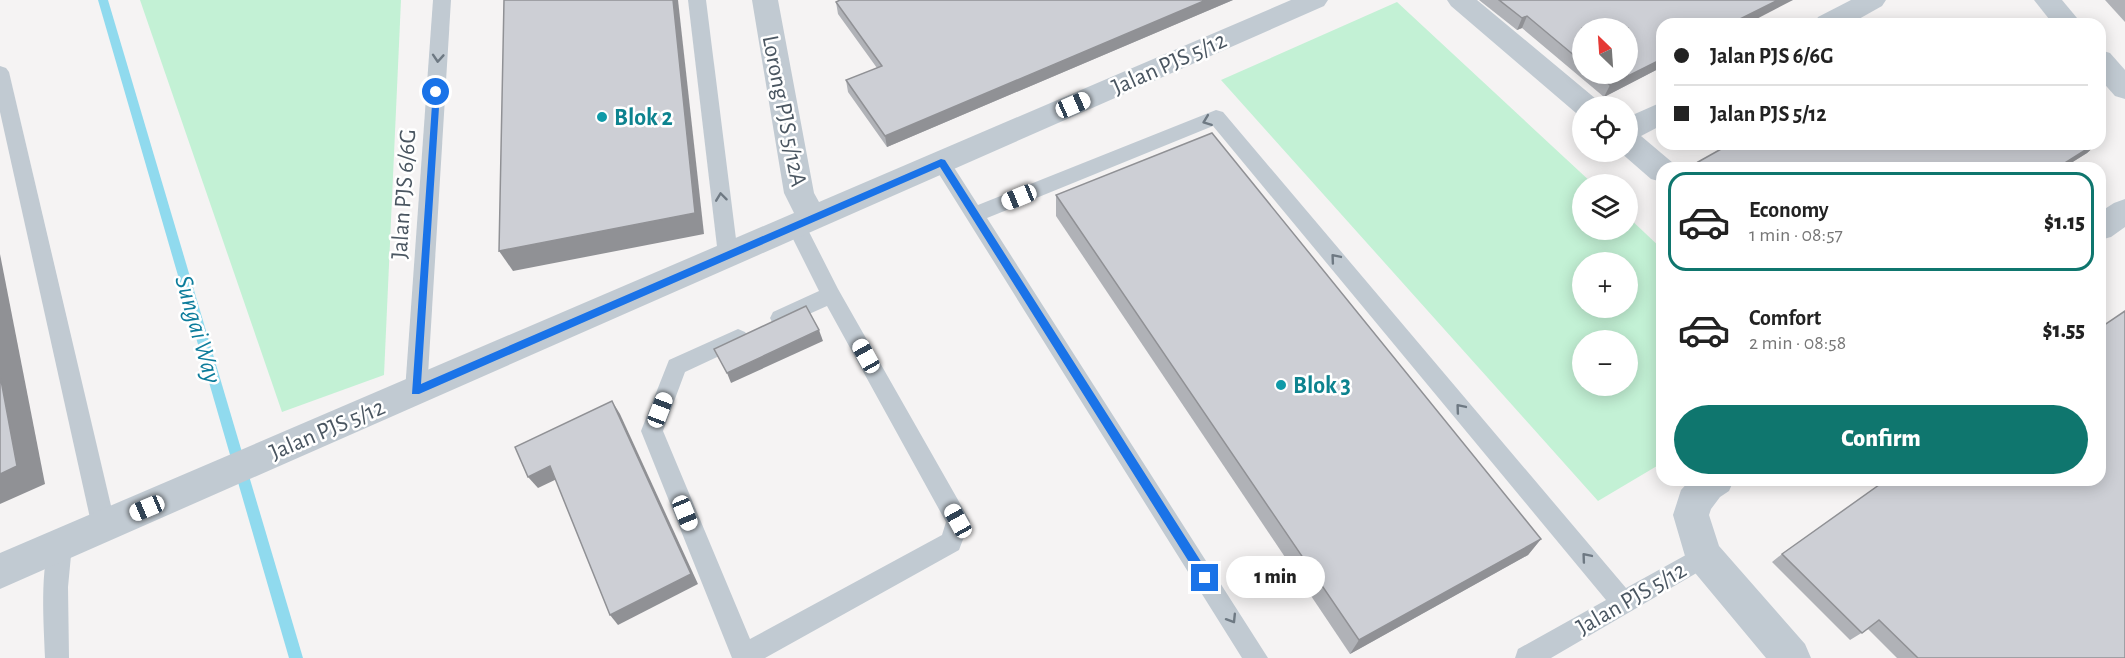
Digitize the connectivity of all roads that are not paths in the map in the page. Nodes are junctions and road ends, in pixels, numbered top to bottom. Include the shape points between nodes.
1 (442, 0) edge
2 (697, 0) edge
3 (765, 0) edge
4 (1315, 0) edge
5 (1460, 0) edge
6 (1873, 0) edge
7 (2047, 0) edge
8 (1839, 18) edge
9 (2063, 18) edge
10 (2106, 67) edge
11 (0, 72) edge
12 (2125, 89) edge
13 (1574, 96) edge
14 (1656, 115) edge
15 (1638, 125) edge
16 (1638, 151) edge
17 (941, 163) junction
18 (1656, 166) edge
19 (2125, 211) edge
20 (975, 215) junction
21 (804, 222) junction
22 (2106, 224) edge
23 (728, 255) junction
24 (831, 295) junction
25 (416, 391) junction
26 (1707, 486) edge
27 (104, 526) junction
28 (60, 545) junction
29 (1704, 556) junction
30 (0, 571) edge
31 (1623, 602) junction
32 (57, 658) edge
33 (1256, 658) edge
34 (1527, 658) edge
35 (1791, 658) edge

1 -> 25 lane, Jalan PJS 6/6G
23 -> 2 lane
3 - 21 street, Lorong PJS 5/12A
4 - 17 street, Jalan PJS 5/12
5 - 13 street
6 - 8 street
7 - 9 street
10 - 12 street
11 - 27 lane
14 - 15 street
16 - 18 street
17 - 20 lane
17 - 21 street, Jalan PJS 5/12
19 - 22 street
31 -> 20 lane via 1216,117
20 -> 33 lane
21 - 23 street, Jalan PJS 5/12
21 - 24 lane
23 - 25 street, Jalan PJS 5/12
24 - 24 lane via 958,521 951,542 744,656 652,431 677,366
25 - 27 street, Jalan PJS 5/12
26 - 29 street via 1694,502 1691,515
27 - 28 street, Jalan PJS 5/12
28 - 30 street, Jalan PJS 5/12
28 - 32 lane
29 - 31 lane, Jalan PJS 5/12
29 - 35 street
31 - 34 lane, Jalan PJS 5/12

